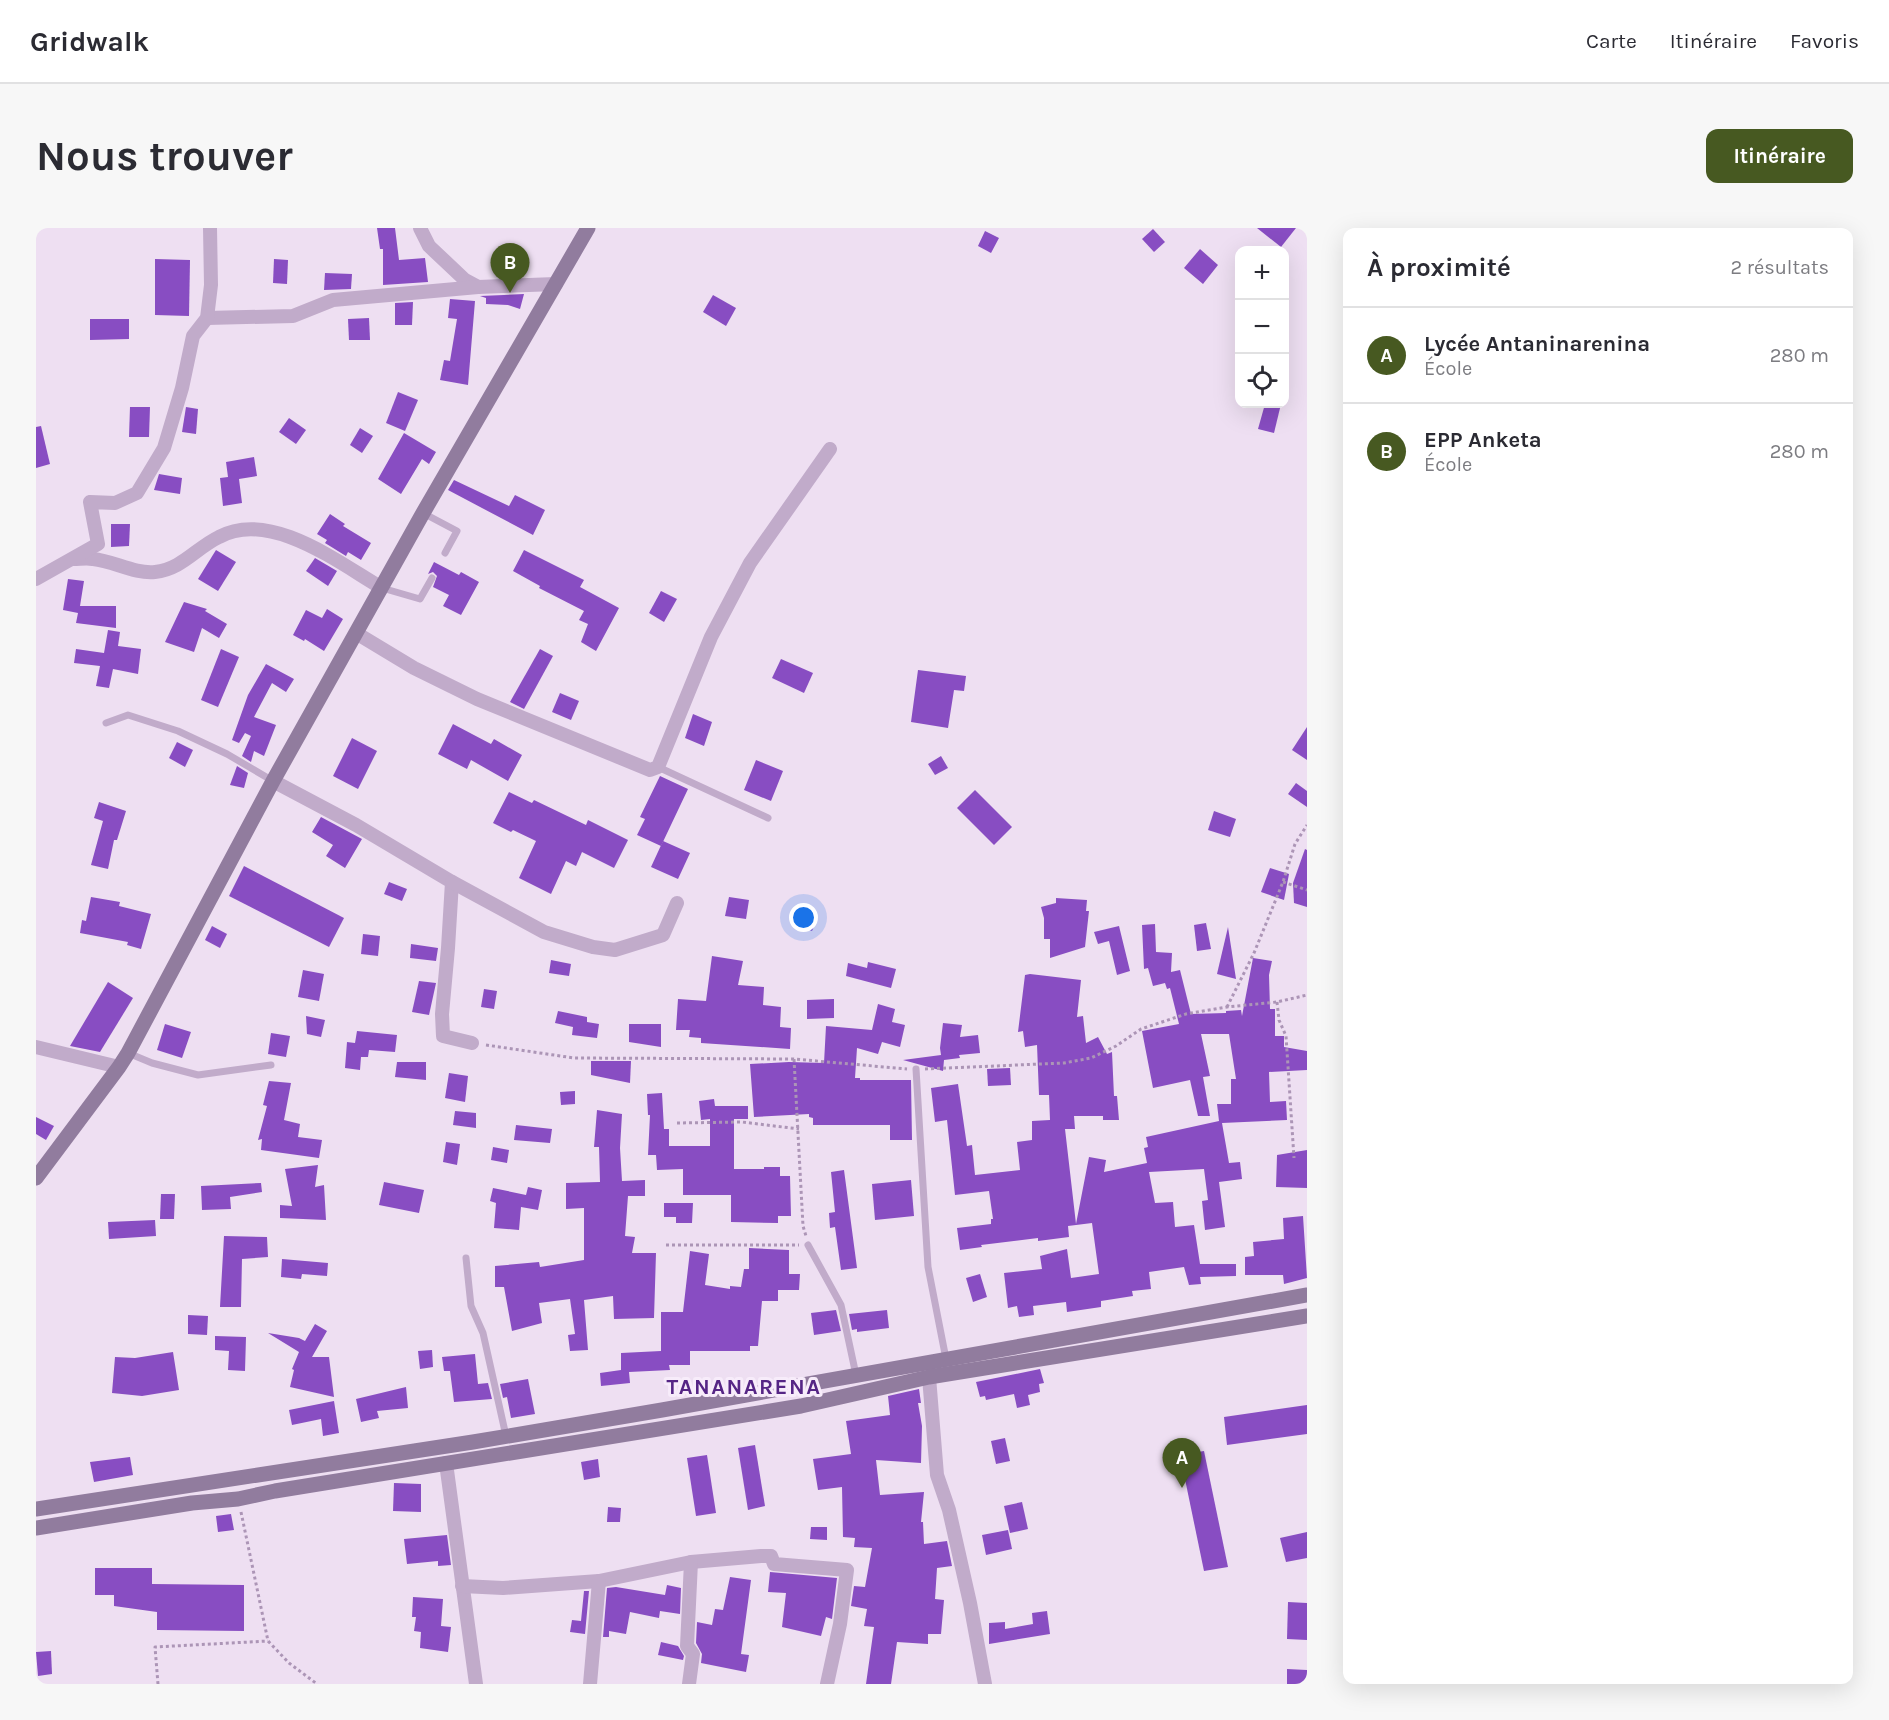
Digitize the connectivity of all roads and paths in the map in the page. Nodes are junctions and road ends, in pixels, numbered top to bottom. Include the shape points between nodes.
1 (210, 228) edge
2 (420, 228) edge
3 (588, 228) edge
4 (556, 284) junction
5 (478, 287) junction
6 (207, 318) junction
7 (830, 449) dead end
8 (423, 513) junction
9 (445, 553) dead end
10 (72, 559) junction
11 (432, 578) dead end
12 (36, 579) edge
13 (382, 588) junction
14 (356, 633) junction
15 (106, 723) dead end
16 (658, 768) junction
17 (273, 781) junction
18 (768, 818) dead end
19 (1307, 825) edge
20 (452, 882) junction
21 (1282, 882) junction
22 (1307, 890) edge
23 (677, 903) dead end
24 (1307, 995) edge
25 (1277, 1002) junction
26 (1227, 1007) junction
27 (472, 1043) joint
28 (36, 1047) edge
29 (128, 1053) junction
30 (794, 1059) junction
31 (271, 1065) dead end
32 (119, 1067) junction
33 (916, 1069) junction
34 (677, 1123) dead end
35 (799, 1129) junction
36 (1294, 1158) dead end
37 (36, 1178) edge
38 (666, 1245) dead end
39 (808, 1245) junction
40 (466, 1258) dead end
41 (1307, 1295) edge
42 (1307, 1316) edge
43 (1115, 1338) junction
44 (946, 1359) junction
45 (945, 1374) junction
46 (856, 1375) junction
47 (929, 1377) junction
48 (799, 1385) junction
49 (801, 1406) junction
50 (662, 1410) junction
51 (665, 1427) junction
52 (506, 1436) junction
53 (473, 1442) junction
54 (476, 1458) junction
55 (446, 1463) junction
56 (189, 1486) junction
57 (238, 1499) junction
58 (89, 1500) junction
59 (192, 1503) junction
60 (36, 1509) edge
61 (93, 1518) junction
62 (36, 1528) edge
63 (691, 1562) junction
64 (599, 1581) junction
65 (462, 1586) junction
66 (268, 1641) junction
67 (158, 1684) edge
68 (317, 1684) edge
69 (476, 1684) edge
70 (590, 1684) edge
71 (689, 1684) edge
72 (827, 1684) edge
73 (985, 1684) edge

1 - 6 street
2 - 5 street via 429,246
3 - 4 street
4 - 5 street
4 - 8 street
5 - 6 street via 333,300 293,316
6 - 10 street via 193,336 164,448 136,493 115,503 90,502 98,544
7 - 16 street via 750,563 711,638
8 - 9 lane via 457,531
8 - 13 street
10 - 12 street
10 - 13 street via 92,558 154,572 177,567 218,537 255,529 280,533 315,548
11 - 13 lane via 420,599
13 - 14 street
14 - 16 street via 477,699 650,770
14 - 17 street
15 - 17 lane via 128,715 178,730
16 - 18 lane
17 - 20 street
17 - 29 street
19 - 21 path via 1295,844
20 - 23 street via 544,932 615,950 663,935
20 - 27 street via 443,1036
21 - 22 path
21 - 26 path
24 - 25 path
25 - 26 path
25 - 36 path via 1286,1036
26 - 33 path via 1186,1014 1142,1029 1091,1058 1064,1063
27 - 30 path via 574,1058
28 - 32 street
29 - 31 lane via 198,1075
29 - 32 street
30 - 33 path
30 - 35 path
32 - 37 street
33 - 44 lane via 928,1267
34 - 35 path via 742,1122
35 - 39 path via 803,1226
38 - 39 path
39 - 46 lane via 841,1305
40 - 52 lane via 471,1306 483,1333
41 - 43 street
42 - 43 street
43 - 44 street
43 - 45 street
44 - 45 street
44 - 46 street
45 - 47 street
46 - 48 street
47 - 49 street
47 - 73 street via 937,1475 952,1522
48 - 49 lane
48 - 50 street
49 - 51 street
50 - 51 street
50 - 52 street
51 - 54 street
52 - 53 street
53 - 54 street
53 - 56 street
54 - 55 street
55 - 57 street
55 - 65 street
56 - 58 street
56 - 59 street
57 - 59 street
57 - 66 path
58 - 60 street
58 - 61 street
59 - 61 street
61 - 62 street
63 - 64 street
63 - 71 street via 687,1646 693,1654
63 - 72 street via 771,1556 774,1564 847,1570
64 - 65 street via 503,1588
64 - 70 street
65 - 69 street
66 - 67 path via 156,1647
66 - 68 path via 289,1664

